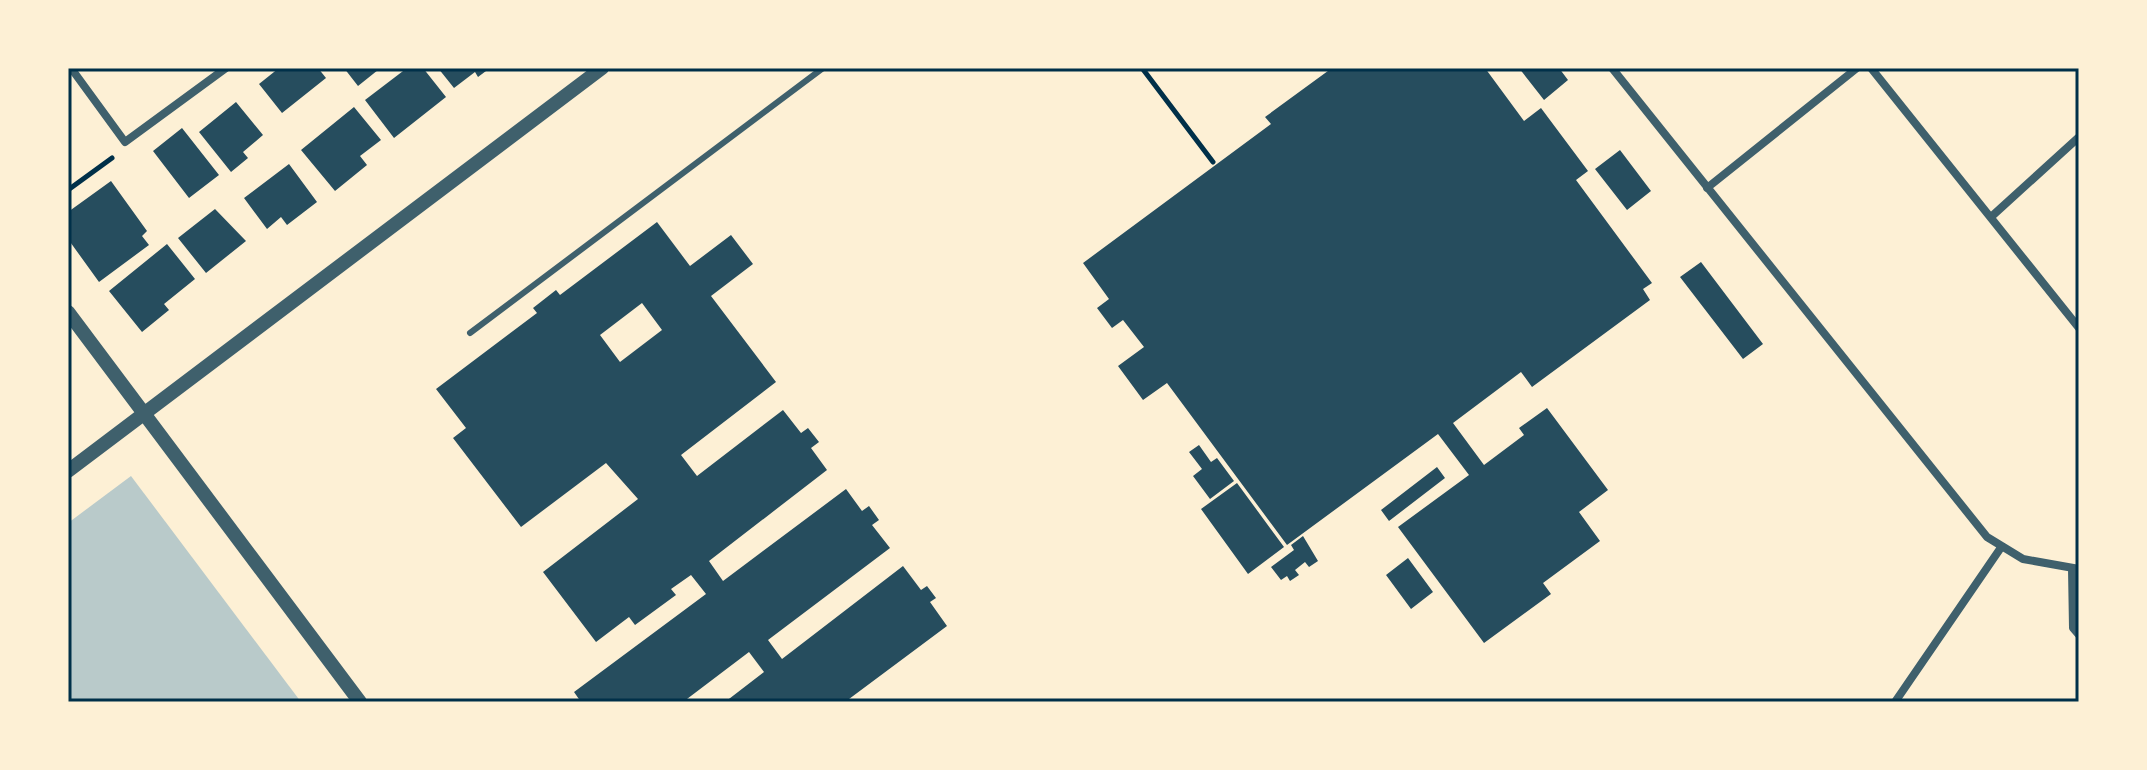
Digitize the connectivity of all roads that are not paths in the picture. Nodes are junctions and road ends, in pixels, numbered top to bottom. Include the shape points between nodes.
1 (71, 68) edge
2 (226, 68) edge
3 (602, 68) edge
4 (823, 68) edge
5 (1612, 68) edge
6 (1857, 68) edge
7 (1871, 68) edge
8 (2079, 137) edge
9 (1707, 188) junction
10 (1991, 217) junction
11 (68, 312) edge
12 (2079, 328) edge
13 (470, 333) dead end
14 (143, 412) junction
15 (68, 471) edge
16 (2002, 546) junction
17 (2075, 569) edge
18 (2079, 635) edge
19 (360, 702) edge
20 (1895, 702) edge

1 - 2 street via 125,142
3 - 14 street
4 - 13 lane
5 - 9 street
6 - 9 street
7 - 10 street
8 - 10 street
9 - 16 street via 1987,537
10 - 12 street
11 - 14 street
14 - 15 street
14 - 19 street
16 - 17 street via 2023,559
16 - 20 street
17 - 18 street via 2073,628

